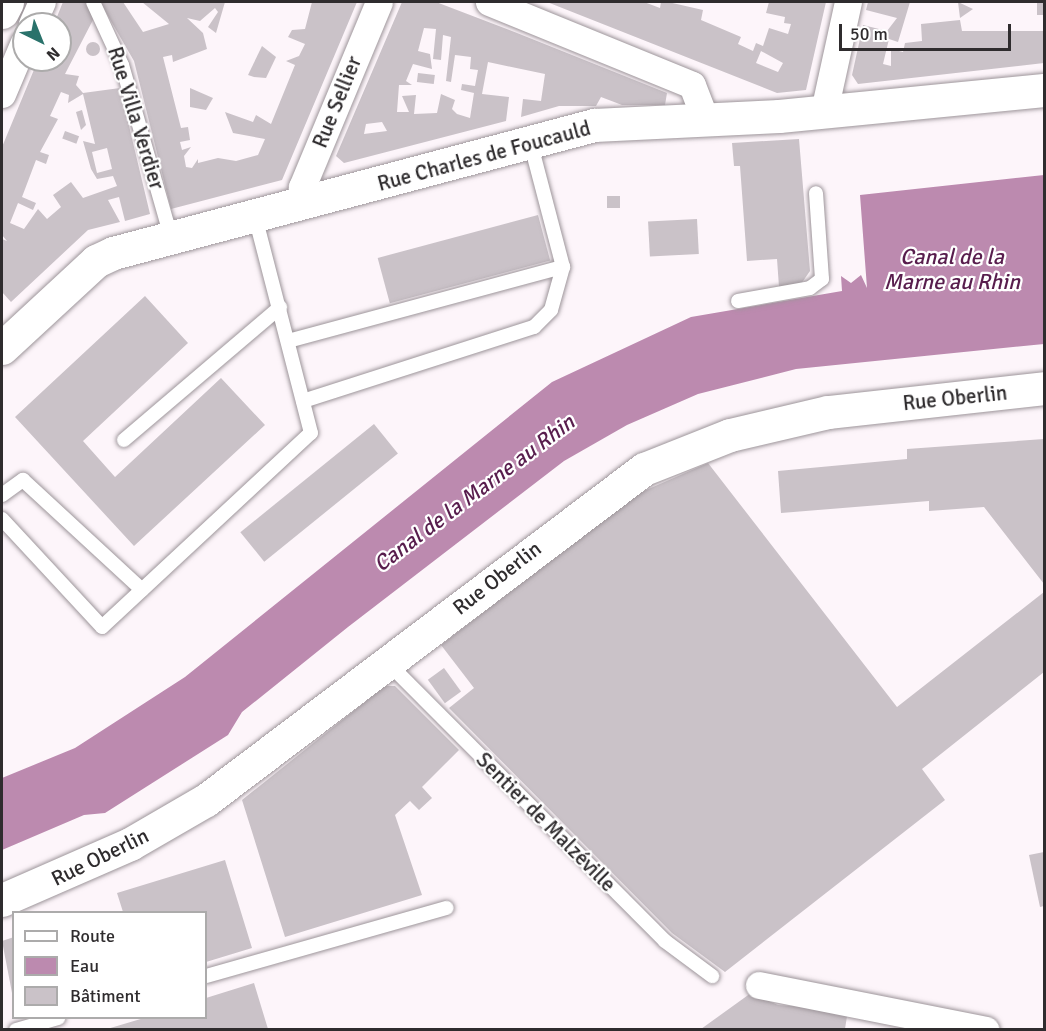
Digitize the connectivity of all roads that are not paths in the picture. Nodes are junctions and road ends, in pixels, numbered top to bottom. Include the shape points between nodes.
1 (7, 2) edge
2 (93, 2) edge
3 (379, 2) edge
4 (489, 2) edge
5 (848, 2) edge
6 (2, 12) edge
7 (12, 70) edge
8 (1044, 90) edge
9 (2, 94) edge
10 (824, 111) junction
11 (705, 119) junction
12 (531, 145) junction
13 (816, 193) dead end
14 (301, 205) junction
15 (255, 216) junction
16 (171, 237) junction
17 (563, 267) junction
18 (738, 301) dead end
19 (280, 307) junction
20 (288, 341) junction
21 (2, 348) edge
22 (1044, 388) edge
23 (303, 401) junction
24 (124, 440) dead end
25 (2, 495) edge
26 (2, 519) edge
27 (142, 590) junction
28 (386, 661) junction
29 (2, 900) edge
30 (447, 908) dead end
31 (207, 976) edge
32 (712, 976) dead end
33 (759, 985) dead end
34 (51, 1019) edge
35 (16, 1029) edge
36 (986, 1029) edge

1 - 6 street
2 - 16 lane, Rue Villa Verdier via 122,65
3 - 14 street, Rue Sellier via 302,187
4 - 11 street via 692,85
5 - 10 street
7 - 9 street
8 - 10 street, Rue Charles de Foucauld
10 - 11 street, Rue Charles de Foucauld
11 - 12 street, Rue Charles de Foucauld via 594,125
12 - 14 street, Rue Charles de Foucauld
12 - 17 lane
13 - 18 lane via 822,279 810,288
14 - 15 street, Rue Charles de Foucauld
15 - 16 street, Rue Charles de Foucauld
15 - 19 lane
16 - 21 street, Rue Charles de Foucauld via 96,261
17 - 20 lane
17 - 23 lane via 551,310 534,327
19 - 20 lane
19 - 24 lane
20 - 23 lane
22 - 28 street, Rue Oberlin via 828,412 730,435 644,469
23 - 27 lane via 311,433
25 - 27 lane via 23,480
26 - 27 lane via 102,627
28 - 29 street, Rue Oberlin via 206,800 130,844
28 - 32 lane, Sentier de Malzéville via 664,941
30 - 31 lane
33 - 36 street
34 - 35 lane

